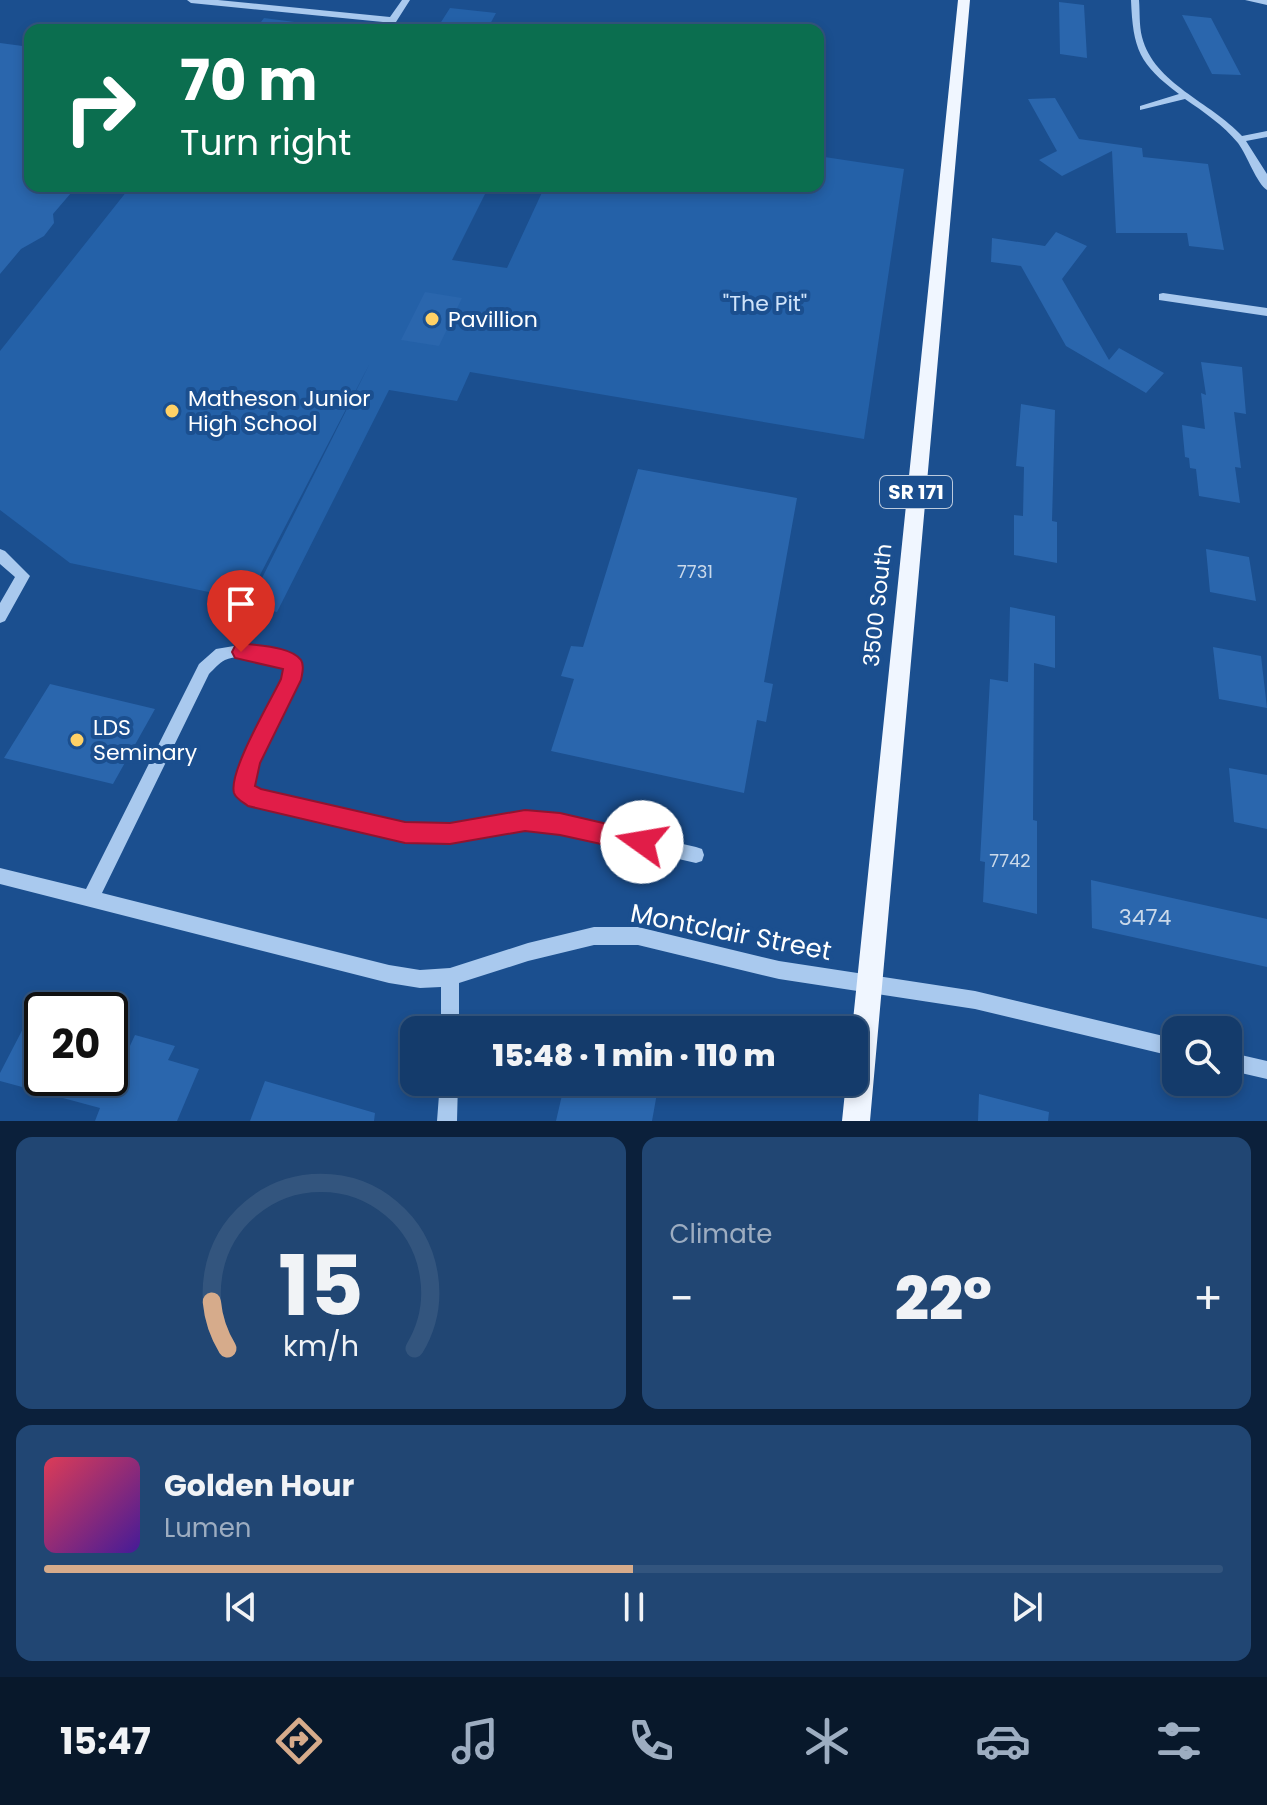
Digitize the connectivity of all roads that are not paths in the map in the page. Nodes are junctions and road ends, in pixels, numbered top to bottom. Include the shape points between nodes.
1 (191, 0) edge
2 (406, 0) edge
3 (964, 0) edge
4 (1135, 0) edge
5 (1249, 0) edge
6 (1267, 2) edge
7 (1187, 95) junction
8 (1143, 108) dead end
9 (1267, 134) edge
10 (1240, 139) junction
11 (1267, 187) edge
12 (1163, 297) dead end
13 (1267, 312) edge
14 (0, 555) edge
15 (0, 617) edge
16 (696, 855) dead end
17 (0, 876) edge
18 (91, 898) junction
19 (450, 977) junction
20 (869, 984) junction
21 (450, 1016) edge
22 (1162, 1045) edge
23 (1242, 1064) edge
24 (1267, 1070) edge
25 (448, 1096) edge
26 (447, 1121) edge
27 (856, 1121) edge

1 - 2 street via 393,20
3 - 20 main road, 3500 South / SR 171
4 - 7 street via 1138,38 1146,57
5 - 6 street
7 - 8 street
7 - 10 street
9 - 10 street
10 - 11 street
12 - 13 street
14 - 15 street via 23,576
16 - 18 street via 525,821 450,834 405,833 256,799 244,790 250,762 293,666 241,652 222,653 204,669
17 - 18 street, Montclair Street
18 - 19 street, Montclair Street via 389,974
19 - 20 street, Montclair Street via 594,936 638,936 779,970
19 - 21 street
20 - 22 street, Montclair Street via 975,1000
20 - 27 main road, 3500 South / SR 171
23 - 24 street
25 - 26 street

